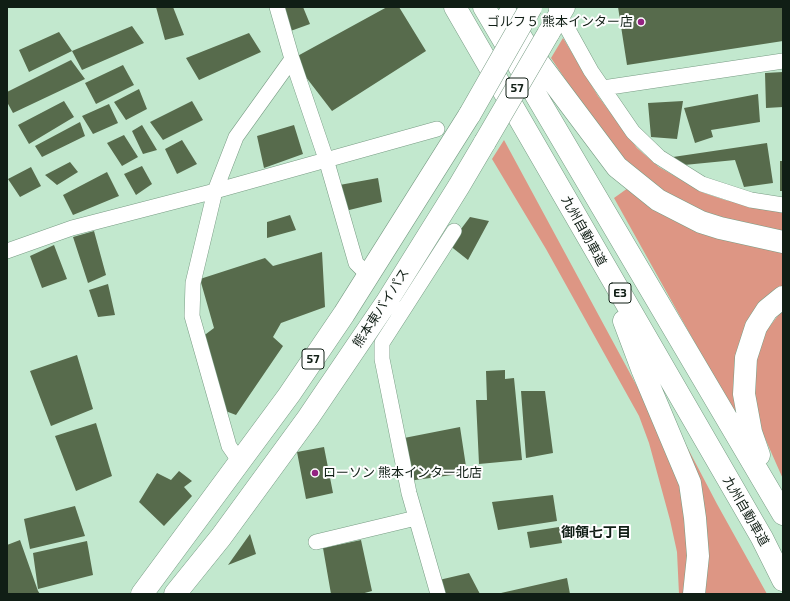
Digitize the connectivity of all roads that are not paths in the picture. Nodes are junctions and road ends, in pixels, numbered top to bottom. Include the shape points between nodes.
1 (277, 7) edge
2 (455, 7) edge
3 (484, 7) edge
4 (502, 7) edge
5 (531, 7) edge
6 (559, 10) edge
7 (292, 59) junction
8 (783, 61) edge
9 (603, 88) junction
10 (437, 129) dead end
11 (326, 159) junction
12 (215, 191) junction
13 (783, 205) edge
14 (454, 231) dead end
15 (783, 242) edge
16 (7, 251) edge
17 (602, 262) junction
18 (369, 276) junction
19 (783, 297) edge
20 (394, 308) junction
21 (240, 462) junction
22 (783, 509) edge
23 (783, 514) edge
24 (416, 518) junction
25 (316, 542) dead end
26 (783, 580) edge
27 (142, 594) edge
28 (175, 594) edge
29 (438, 594) edge
30 (694, 594) edge

1 - 7 street
2 - 17 highway, 九州自動車道 / E3
3 - 23 highway, E3
4 - 15 highway via 527,47 617,166 658,200 701,222
5 - 18 highway, 57, bridge via 470,114
6 - 9 street via 590,71
6 - 20 highway, 熊本東バイパス / 57, bridge via 548,34 485,142
7 - 11 street
7 - 12 street via 236,137
8 - 9 street
9 - 13 street via 632,132 659,157 702,184 751,200
10 - 11 street
11 - 12 street
11 - 18 street via 356,263
12 - 16 street via 72,228
12 - 21 street via 193,283 192,316 229,446
14 - 20 street
17 - 26 highway, 九州自動車道 / E3 via 762,538
17 - 30 highway via 642,369 690,483 698,556
18 - 21 highway, 57
19 - 22 highway via 767,310 751,338 746,358 744,394 750,432
20 - 24 street via 382,343 382,359
20 - 28 highway, 熊本東バイパス / 57
21 - 27 highway, 57
24 - 25 street
24 - 29 street

